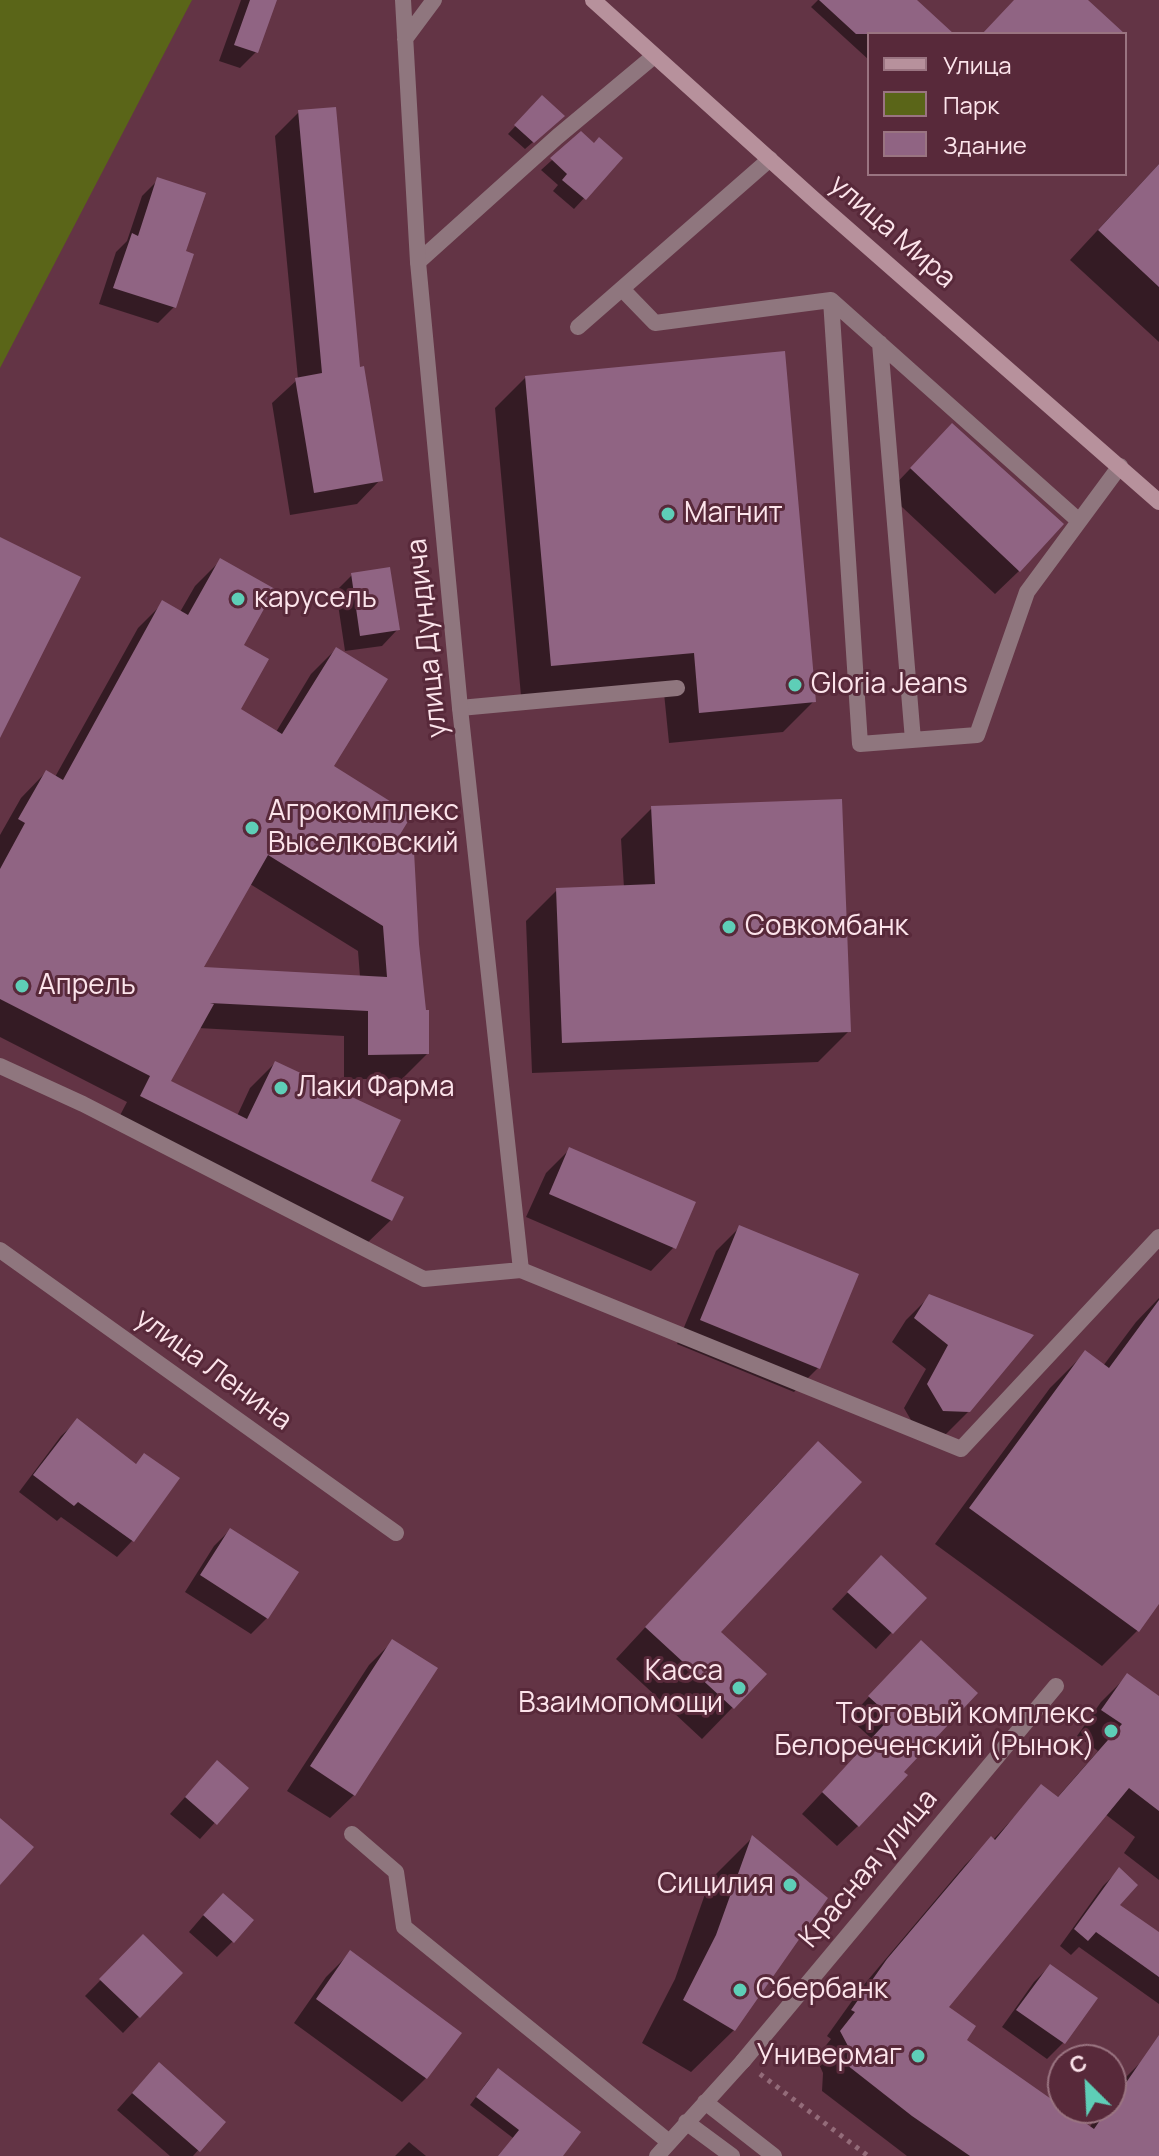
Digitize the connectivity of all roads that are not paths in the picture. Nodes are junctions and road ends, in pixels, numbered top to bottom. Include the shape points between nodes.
1 (403, 0) edge
2 (434, 0) edge
3 (593, 0) edge
4 (405, 39) junction
5 (654, 56) junction
6 (770, 159) junction
7 (418, 262) junction
8 (622, 289) junction
9 (831, 300) junction
10 (578, 327) dead end
11 (880, 343) junction
12 (1120, 466) junction
13 (1159, 502) edge
14 (1079, 521) junction
15 (677, 688) dead end
16 (460, 708) junction
17 (913, 740) junction
18 (0, 1066) edge
19 (1159, 1237) edge
20 (0, 1250) edge
21 (521, 1270) junction
22 (396, 1533) dead end
23 (1056, 1686) dead end
24 (352, 1834) dead end
25 (705, 2102) junction
26 (686, 2122) junction
27 (669, 2142) junction
28 (657, 2156) edge
29 (732, 2156) edge
30 (774, 2156) edge

1 - 4 street, улица Дундича
2 - 4 street
3 - 5 main road, улица Мира
4 - 7 street, улица Дундича
5 - 6 main road, улица Мира
5 - 7 street
6 - 8 street
6 - 12 main road, улица Мира
7 - 16 street, улица Дундича
8 - 9 street via 655,323
8 - 10 street
9 - 11 street
9 - 17 street via 860,744
11 - 14 street
11 - 17 street
12 - 13 main road, улица Мира
12 - 14 street
14 - 17 street via 1027,592 977,735
15 - 16 street
16 - 21 street, улица Дундича
18 - 21 street via 424,1279
19 - 21 street via 961,1449
20 - 22 street, улица Ленина
23 - 25 street, Красная улица
24 - 27 street via 396,1872 404,1927
25 - 26 street, Красная улица
25 - 30 street
26 - 27 street, Красная улица
26 - 29 street
27 - 28 street, Красная улица

